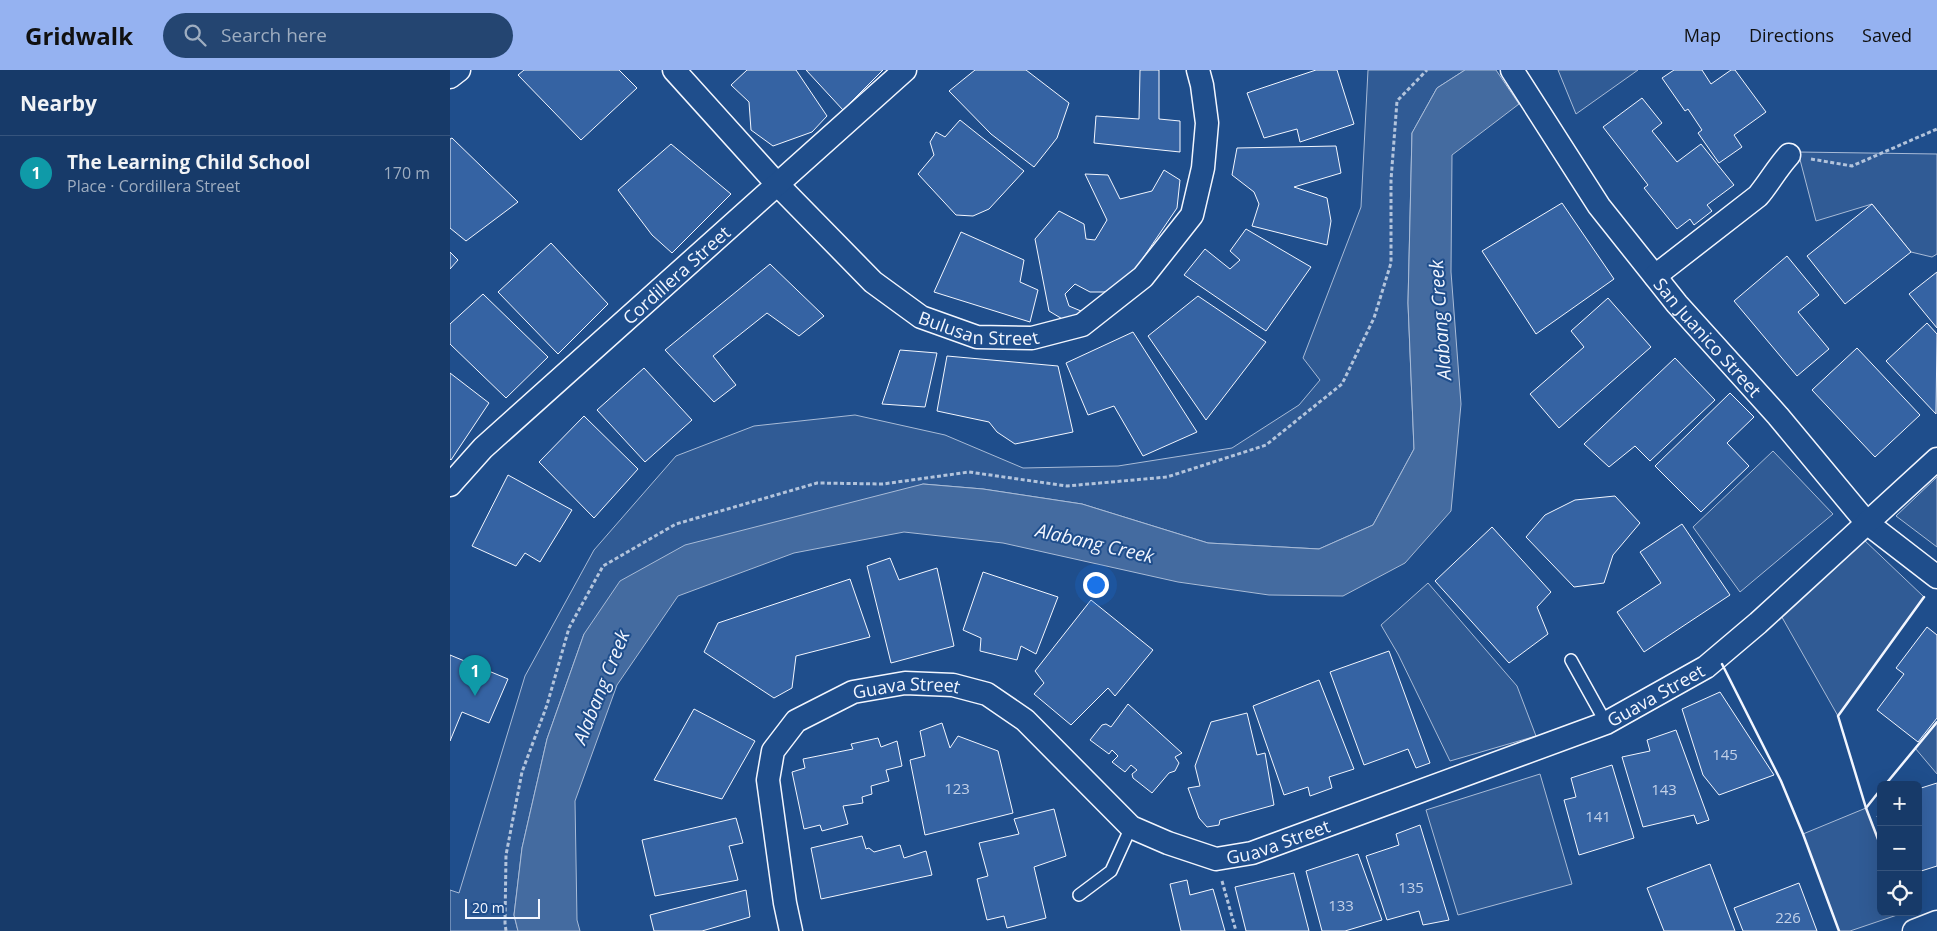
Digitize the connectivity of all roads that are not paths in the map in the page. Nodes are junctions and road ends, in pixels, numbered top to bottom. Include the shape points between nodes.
1 (459, 70) edge
2 (674, 70) edge
3 (905, 70) edge
4 (1198, 70) edge
5 (1512, 70) edge
6 (450, 77) edge
7 (1789, 155) road end
8 (777, 184) junction
9 (1655, 276) junction
10 (1937, 459) edge
11 (450, 485) edge
12 (1867, 523) junction
13 (1937, 577) edge
14 (1571, 660) dead end
15 (1606, 723) junction
16 (1131, 827) junction
17 (1079, 895) dead end
18 (1937, 922) edge
19 (791, 931) edge
20 (1914, 931) edge

1 - 6 street
2 - 8 street, Bulusan Street
3 - 8 street, Cordillera Street
4 - 8 street, Bulusan Street via 1207,123 1204,168 1192,215 1143,277 1082,325 1032,338 977,336 920,317 874,282
5 - 9 street, San Juanico Street via 1599,206
7 - 9 street via 1758,196
8 - 11 street, Cordillera Street via 483,448
9 - 12 street, San Juanico Street
10 - 12 street, Guava Street
12 - 13 street, San Juanico Street
12 - 15 street, Guava Street via 1706,667
14 - 15 lane
15 - 16 street, Guava Street via 1252,853 1216,859
16 - 17 lane via 1111,871
16 - 19 street, Guava Street via 1025,720 987,694 953,685 905,683 853,692 796,721 773,751 768,780
18 - 20 street

